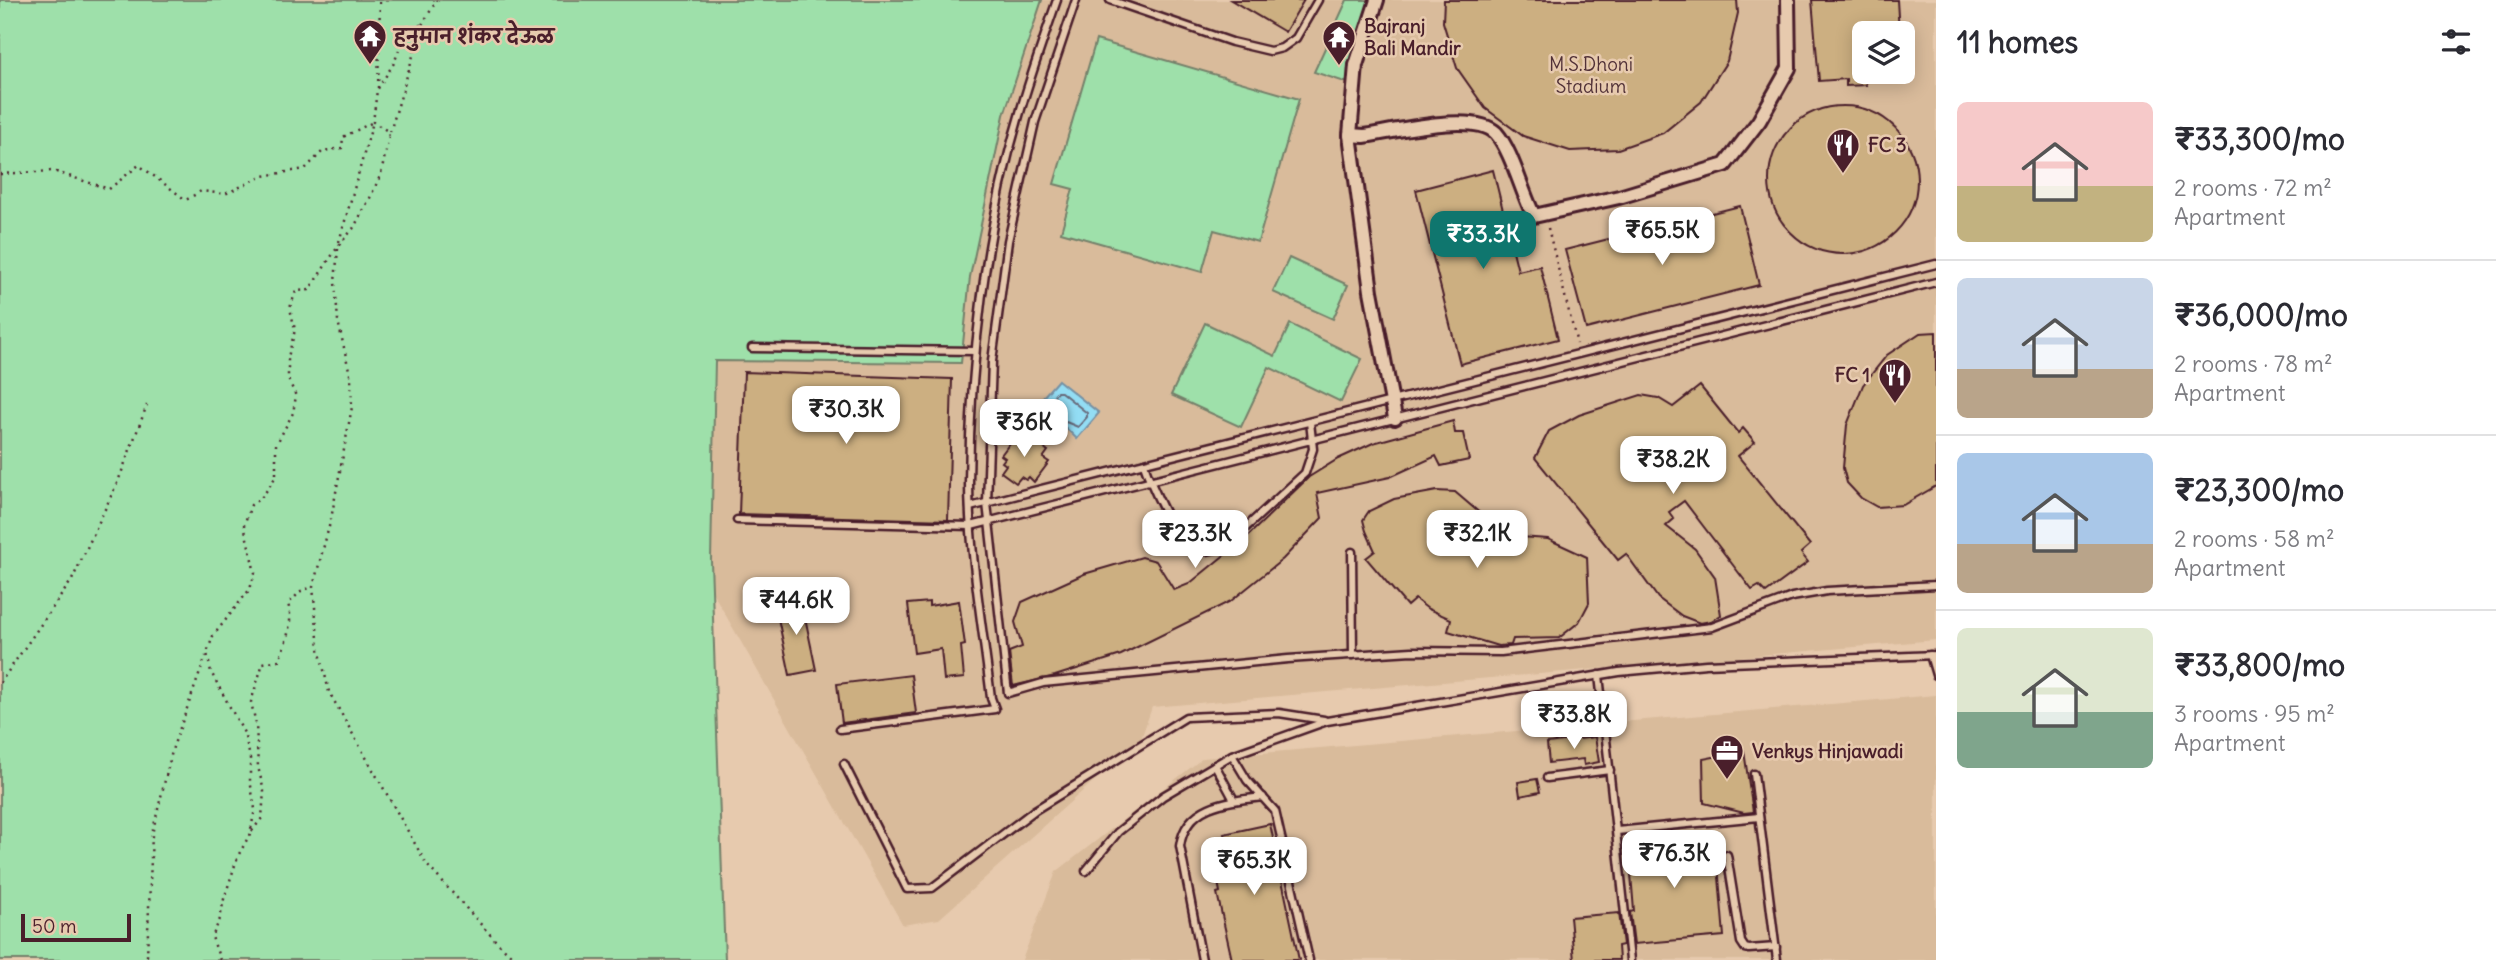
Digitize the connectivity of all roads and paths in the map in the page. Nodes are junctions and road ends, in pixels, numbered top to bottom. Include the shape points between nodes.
1 (380, 0) edge
2 (437, 0) edge
3 (1057, 0) edge
4 (1076, 0) edge
5 (1110, 0) edge
6 (1318, 0) edge
7 (1377, 0) edge
8 (1788, 0) edge
9 (423, 23) junction
10 (377, 90) junction
11 (373, 122) junction
12 (1350, 135) junction
13 (389, 136) junction
14 (0, 174) edge
15 (1544, 214) junction
16 (338, 245) junction
17 (1936, 264) edge
18 (1936, 282) edge
19 (752, 348) dead end
20 (975, 351) junction
21 (1579, 354) junction
22 (1391, 401) junction
23 (146, 405) dead end
24 (1395, 418) junction
25 (1310, 422) junction
26 (1312, 439) junction
27 (1144, 464) junction
28 (1150, 480) junction
29 (987, 503) junction
30 (970, 508) junction
31 (737, 520) dead end
32 (988, 521) junction
33 (971, 526) junction
34 (1352, 552) dead end
35 (1936, 585) edge
36 (313, 587) junction
37 (207, 653) junction
38 (1353, 655) junction
39 (1933, 655) edge
40 (1599, 675) junction
41 (1936, 675) edge
42 (0, 682) edge
43 (1326, 720) junction
44 (840, 729) dead end
45 (1232, 755) junction
46 (844, 764) dead end
47 (1215, 765) junction
48 (1610, 770) junction
49 (1754, 774) dead end
50 (1547, 778) dead end
51 (1263, 796) junction
52 (1234, 800) junction
53 (1759, 817) junction
54 (1617, 831) junction
55 (250, 834) junction
56 (1727, 855) dead end
57 (1086, 871) dead end
58 (1776, 947) junction
59 (141, 960) edge
60 (220, 960) edge
61 (516, 960) edge
62 (1202, 960) edge
63 (1309, 960) edge
64 (1630, 960) edge
65 (1777, 960) edge

1 - 10 path
2 - 9 path
3 - 20 lane via 1018,117 991,238
4 - 29 lane via 1035,122 1008,241 992,361
5 - 6 lane via 1270,51 1296,38
7 - 12 street via 1356,65
8 - 15 street via 1789,68 1759,121 1725,165
9 - 10 path via 404,37
9 - 13 path
10 - 11 path
11 - 13 path
11 - 14 path via 343,137 342,148 323,151 305,169 263,176 225,194 201,191 186,200 139,165 109,189 53,172
11 - 16 path
12 - 15 street via 1460,122 1480,125 1494,132 1507,152 1534,216
12 - 22 street
13 - 16 path via 370,198
15 - 21 path
16 - 36 path via 338,321 351,379 352,407
16 - 37 path via 309,290 296,291 290,309 295,330 288,379 296,396 293,413 276,444 276,476 251,505 244,525 255,573 250,589 213,636
17 - 21 lane
18 - 24 lane
19 - 20 lane
20 - 30 lane
21 - 22 lane
22 - 24 street
22 - 25 lane
23 - 42 path via 119,479 72,580
24 - 26 lane
25 - 26 lane
25 - 27 lane
26 - 28 lane
26 - 28 lane via 1305,473 1228,544 1212,550 1197,551 1186,545
27 - 28 lane
27 - 29 lane
28 - 32 lane
29 - 30 lane
29 - 32 lane
30 - 33 lane
31 - 33 lane
32 - 33 lane
32 - 38 lane via 1008,693 1043,684
33 - 44 lane via 995,709
34 - 38 lane
35 - 38 lane via 1792,597 1712,627 1672,632 1501,652
36 - 55 path via 288,604 291,614 279,660 263,663 251,702 264,791 262,818
36 - 61 path via 328,692 427,865
37 - 55 path via 211,672 244,733 250,757 255,809
37 - 59 path via 173,747 152,834 147,956
39 - 40 lane via 1706,664
39 - 41 lane
40 - 43 lane
40 - 48 lane
43 - 45 lane
43 - 46 lane via 1279,713 1186,718 1035,810 932,888 907,889
45 - 47 lane
45 - 51 lane
47 - 52 lane
47 - 57 lane via 1163,796 1127,825
48 - 50 lane
48 - 54 lane
49 - 53 lane
51 - 52 lane
51 - 63 lane via 1275,811
52 - 62 lane via 1198,813 1182,833 1180,846
53 - 54 lane
53 - 58 lane
54 - 64 lane
55 - 60 path via 238,856 212,937
56 - 58 lane via 1741,942 1749,949
58 - 65 lane

